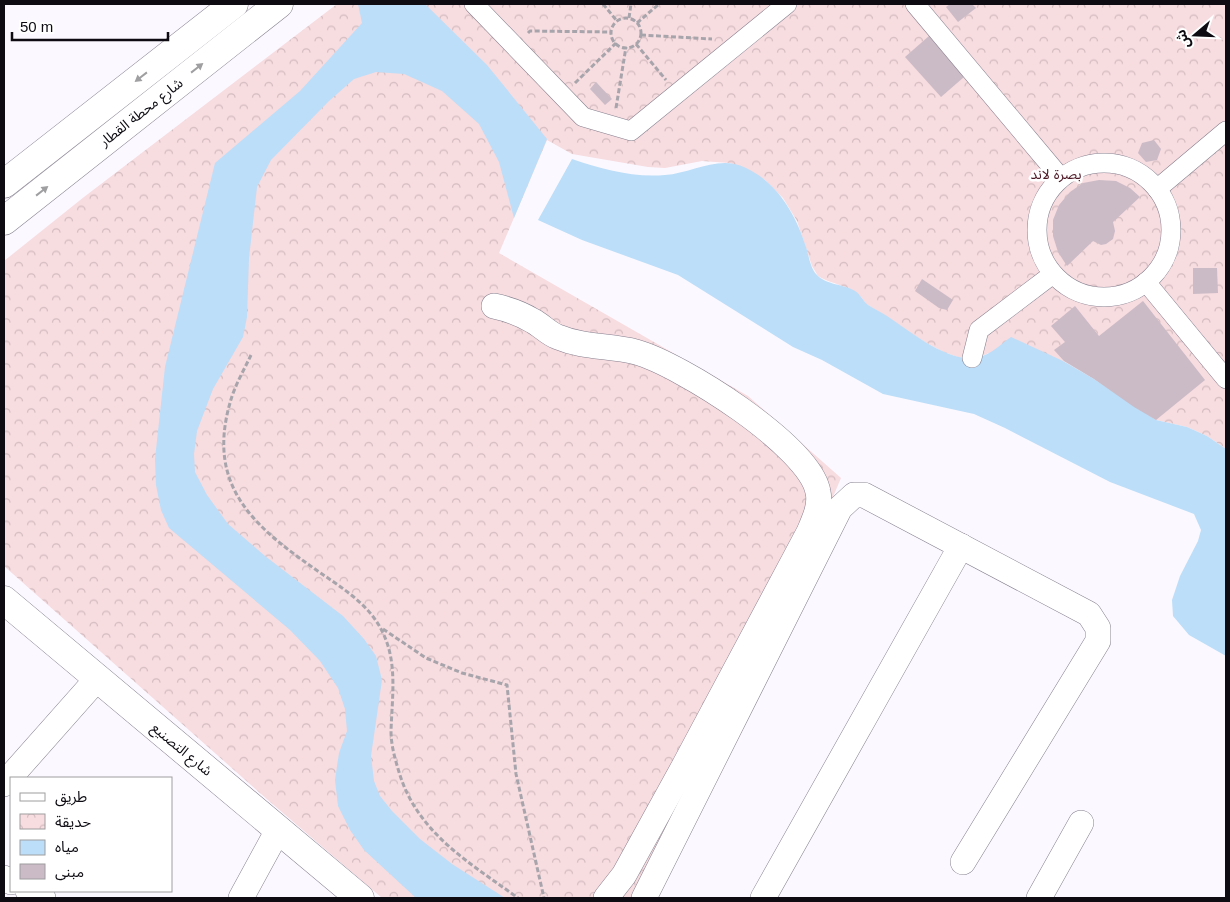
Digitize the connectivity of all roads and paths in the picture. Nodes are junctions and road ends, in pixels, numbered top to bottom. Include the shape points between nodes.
1 (234, 4) edge
2 (279, 4) edge
3 (474, 4) edge
4 (603, 4) edge
5 (631, 4) edge
6 (659, 4) edge
7 (787, 4) edge
8 (915, 4) edge
9 (629, 18) junction
10 (617, 21) junction
11 (637, 23) junction
12 (612, 32) junction
13 (640, 35) junction
14 (616, 43) junction
15 (636, 44) junction
16 (515, 46) junction
17 (626, 47) junction
18 (725, 54) junction
19 (677, 93) junction
20 (562, 95) junction
21 (613, 126) junction
22 (1226, 131) edge
23 (1061, 178) junction
24 (4, 184) edge
25 (1157, 189) junction
26 (4, 221) edge
27 (1053, 274) junction
28 (1146, 282) junction
29 (494, 306) dead end
30 (251, 355) dead end
31 (972, 358) dead end
32 (1226, 379) edge
33 (961, 546) junction
34 (4, 600) edge
35 (381, 628) junction
36 (97, 679) junction
37 (10, 777) edge
38 (1081, 823) dead end
39 (278, 830) junction
40 (964, 862) dead end
41 (30, 892) edge
42 (647, 897) edge
43 (42, 898) edge
44 (241, 898) edge
45 (360, 898) edge
46 (518, 898) edge
47 (544, 898) edge
48 (606, 898) edge
49 (763, 898) edge
50 (1038, 898) edge

1 -> 24 main road, شارع محطة القطار
26 -> 2 main road, شارع محطة القطار
3 - 16 street
4 - 10 path
5 - 9 path
6 - 11 path
7 - 18 street
8 - 23 street
9 - 10 path
9 - 11 path
10 - 12 path
11 - 13 path
12 - 14 path
12 - 16 path via 530,31
13 - 15 path
13 - 18 path via 714,39
14 - 17 path
14 - 20 path
15 - 17 path
15 - 19 path
16 - 20 street
17 - 21 path
18 - 19 street
19 - 21 street via 630,131
20 - 21 street via 583,117
22 - 25 street
23 - 25 street via 1080,167 1100,163 1121,165 1141,174
23 - 27 street via 1047,194 1039,214 1037,235 1042,256
25 - 28 street via 1167,209 1171,232 1167,254
27 - 28 street via 1071,289 1112,302
27 - 31 street via 979,330
28 - 32 street
29 - 48 street via 511,310 556,336 580,345 636,352 676,370 738,406 795,454 813,476 818,493 817,513 809,532 624,875
30 - 35 path via 230,402 225,427 224,454 228,477 254,521 278,542 344,588
33 - 40 street via 1089,614 1098,628 1098,640
33 - 42 street via 864,495 854,495 846,500
33 - 49 street
34 - 36 main road, شارع التصنيع
35 - 46 path via 392,658 391,734 394,758 407,794 424,822 441,840
35 - 47 path via 426,658 462,673 507,684 516,774
36 - 37 street
36 - 39 main road, شارع التصنيع
38 - 50 street
39 - 44 street
39 - 45 main road, شارع التصنيع
41 - 43 street

